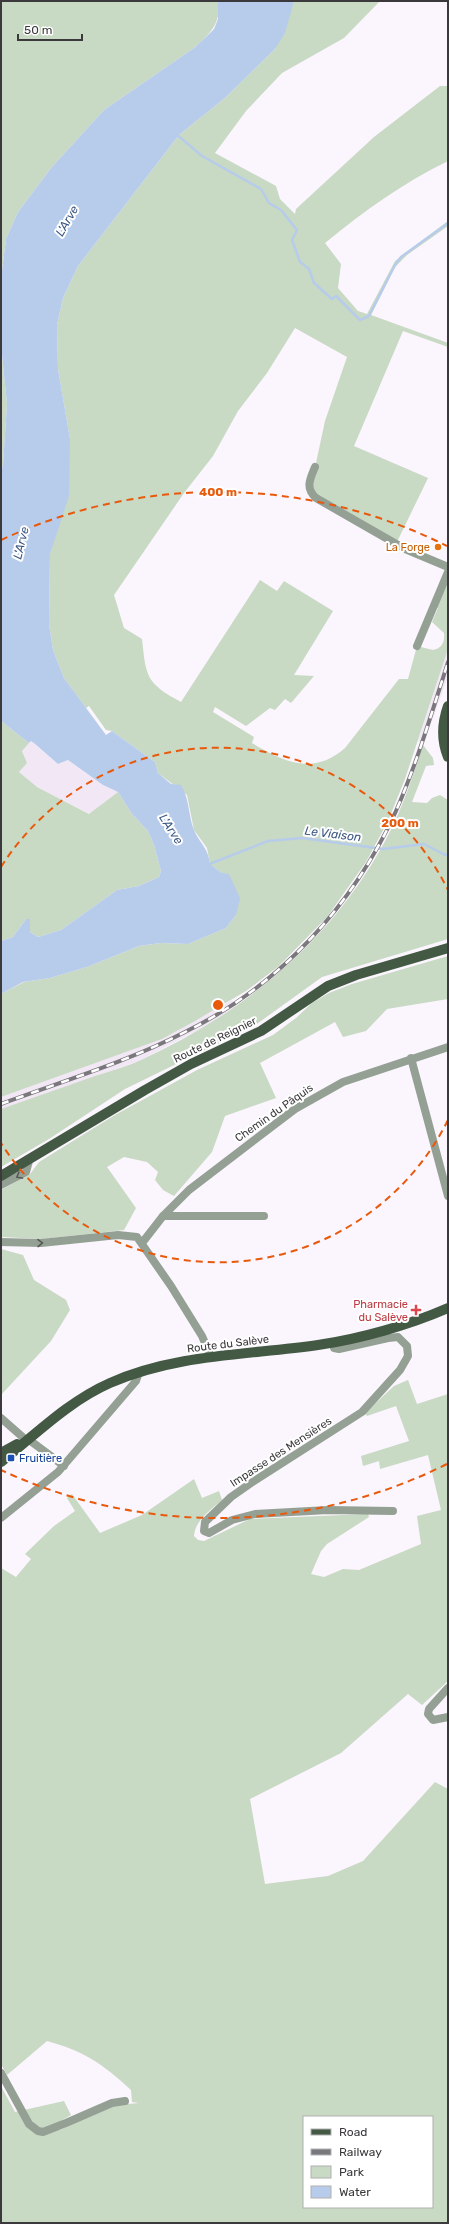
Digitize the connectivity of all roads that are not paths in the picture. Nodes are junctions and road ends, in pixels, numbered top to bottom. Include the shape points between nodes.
1 (315, 467) dead end
2 (448, 567) edge
3 (448, 572) edge
4 (417, 646) dead end
5 (448, 706) edge
6 (448, 757) edge
7 (448, 948) edge
8 (448, 1047) edge
9 (411, 1058) junction
10 (30, 1161) junction
11 (1, 1176) edge
12 (1, 1185) edge
13 (448, 1196) edge
14 (163, 1216) junction
15 (264, 1216) dead end
16 (1, 1242) edge
17 (142, 1243) junction
18 (448, 1308) edge
19 (332, 1342) junction
20 (212, 1357) junction
21 (139, 1372) junction
22 (1, 1418) edge
23 (27, 1440) junction
24 (1, 1453) edge
25 (1, 1462) edge
26 (64, 1466) junction
27 (393, 1511) dead end
28 (1, 1518) edge
29 (448, 1688) edge
30 (448, 1717) edge
31 (1, 2073) edge
32 (125, 2101) dead end

1 - 2 street via 309,485 316,498 405,549
3 - 4 street
5 - 6 main road via 443,728
7 - 10 main road, Route de Reignier via 356,975 328,986 266,1028 191,1064
8 - 9 street, Chemin du Pâquis
9 - 13 street
9 - 14 street, Chemin du Pâquis via 343,1082 311,1098 199,1182
10 - 11 main road, Route de Reignier
10 -> 12 street via 26,1172
14 - 15 street
14 - 17 street, Chemin du Pâquis
16 -> 17 street via 41,1243 118,1235 137,1237
17 - 20 street via 202,1336
18 - 19 main road, Route du Salève via 414,1321
19 - 20 main road, Route du Salève
19 - 27 street, Impasse des Mensières via 334,1348 339,1349 398,1337 407,1346 408,1356 400,1370 362,1412 232,1497 205,1522 204,1531 209,1532 232,1520 260,1513
20 - 21 main road, Route du Salève
21 - 23 main road, Route du Salève via 88,1394
21 - 26 street via 136,1381
22 - 23 street
23 - 24 main road, Route du Salève
23 - 25 main road, Route du Salève
23 - 26 street
26 - 28 street
29 - 30 street via 429,1709 428,1714 433,1720
31 - 32 street via 29,2124 38,2131 43,2132 112,2103

